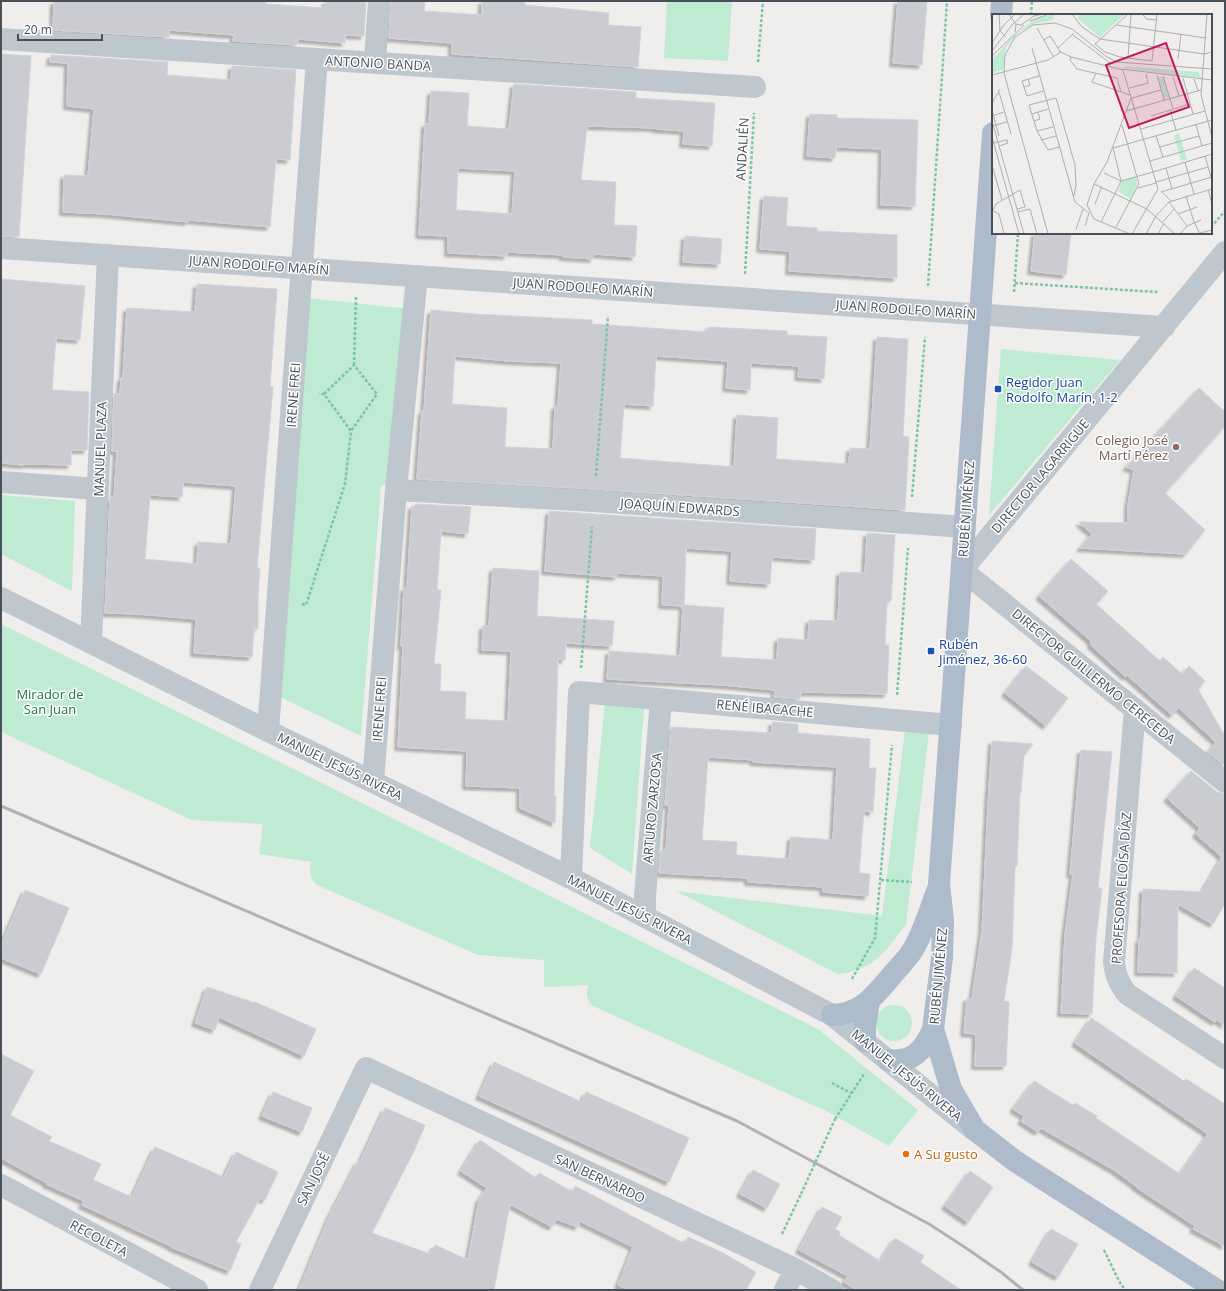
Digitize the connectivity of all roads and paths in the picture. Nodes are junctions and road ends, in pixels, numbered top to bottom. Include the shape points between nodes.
1 (379, 1) edge
2 (763, 1) edge
3 (1002, 1) edge
4 (1032, 1) edge
5 (1002, 14) edge
6 (1031, 14) edge
7 (1, 39) edge
8 (317, 59) junction
9 (375, 62) junction
10 (755, 87) junction
11 (992, 147) edge
12 (1225, 211) edge
13 (1212, 226) edge
14 (1018, 234) edge
15 (1, 248) edge
16 (1225, 252) edge
17 (108, 255) junction
18 (302, 268) junction
19 (356, 272) junction
20 (418, 276) junction
21 (1015, 283) junction
22 (1161, 286) dead end
23 (744, 298) junction
24 (980, 314) junction
25 (1013, 317) junction
26 (1164, 327) junction
27 (354, 364) junction
28 (293, 390) junction
29 (324, 394) junction
30 (351, 431) junction
31 (1, 482) edge
32 (98, 489) junction
33 (396, 490) junction
34 (965, 527) junction
35 (962, 570) junction
36 (1, 598) edge
37 (277, 603) junction
38 (91, 643) junction
39 (661, 700) junction
40 (1136, 709) junction
41 (951, 725) junction
42 (268, 732) junction
43 (373, 782) junction
44 (1225, 782) edge
45 (571, 878) junction
46 (881, 880) dead end
47 (939, 884) junction
48 (645, 916) junction
49 (870, 1001) junction
50 (832, 1015) junction
51 (933, 1030) junction
52 (877, 1051) junction
53 (1225, 1058) edge
54 (366, 1068) joint
55 (832, 1083) dead end
56 (851, 1093) junction
57 (975, 1130) junction
58 (1, 1185) edge
59 (770, 1258) junction
60 (795, 1269) junction
61 (197, 1290) edge
62 (260, 1290) edge
63 (785, 1290) edge
64 (832, 1290) edge
65 (1217, 1290) edge

1 - 9 street
2 - 10 path, ANDALIÉN
3 - 5 main road
4 - 6 path
7 - 8 street, ANTONIO BANDA
8 - 9 street, ANTONIO BANDA
8 - 18 street, IRENE FREI
9 - 10 street, ANTONIO BANDA
10 - 23 path, ANDALIÉN
11 - 24 main road, RUBÉN JIMÉNEZ
12 - 13 path
14 - 21 path
15 - 17 street, JUAN RODOLFO MARÍN
16 - 26 street, DIRECTOR LAGARRIGUE
17 - 18 street, JUAN RODOLFO MARÍN
17 - 32 street, MANUEL PLAZA
18 - 19 street, JUAN RODOLFO MARÍN
18 - 28 street, IRENE FREI
19 - 20 street, JUAN RODOLFO MARÍN
19 - 27 path
20 - 23 street, JUAN RODOLFO MARÍN
20 - 33 street, IRENE FREI
21 - 22 path via 1156,292
21 - 25 path
23 - 24 street, JUAN RODOLFO MARÍN
24 - 25 street, JUAN RODOLFO MARÍN
24 - 34 main road, RUBÉN JIMÉNEZ
25 - 26 street, JUAN RODOLFO MARÍN
26 - 35 street, DIRECTOR LAGARRIGUE
27 - 29 path
27 - 30 path via 377,394
28 - 29 path
28 - 37 street, IRENE FREI
29 - 30 path
30 - 37 path via 345,484 306,605
31 - 32 street
32 - 38 street, MANUEL PLAZA
33 - 34 street, JOAQUÍN EDWARDS
33 - 43 street, IRENE FREI
34 - 35 main road, RUBÉN JIMÉNEZ
35 - 40 street, DIRECTOR GUILLERMO CERECEDA
35 - 41 main road, RUBÉN JIMÉNEZ
36 - 38 street, MANUEL JESÚS RIVERA
37 - 42 street, IRENE FREI
38 - 42 street, MANUEL JESÚS RIVERA
39 - 41 street, RENÉ IBACACHE
39 - 45 street, RENÉ IBACACHE via 579,692
39 - 48 street, ARTURO ZARZOSA
40 - 44 street, DIRECTOR GUILLERMO CERECEDA
40 - 53 street, PROFESORA ELOÍSA DÍAZ via 1115,974 1127,994
41 - 47 main road, RUBÉN JIMÉNEZ
42 - 43 street, MANUEL JESÚS RIVERA
43 - 45 street, MANUEL JESÚS RIVERA
45 - 48 street, MANUEL JESÚS RIVERA
46 - 47 path
47 - 49 main road, RUBÉN JIMÉNEZ via 926,924 914,949
47 - 51 main road, RUBÉN JIMÉNEZ via 943,920 942,958
48 - 50 street, MANUEL JESÚS RIVERA
49 - 50 main road, RUBÉN JIMÉNEZ via 853,1011
49 - 52 main road via 864,1027
50 - 52 street, MANUEL JESÚS RIVERA
51 - 52 main road via 928,1042 919,1052 907,1059 896,1061
51 - 57 main road, RUBÉN JIMÉNEZ via 951,1089
52 - 56 path
52 - 57 street, MANUEL JESÚS RIVERA
54 - 59 street, SAN BERNARDO
54 - 62 street, SAN JOSÉ
55 - 56 path
56 - 59 path, bridge via 836,1119
57 - 65 main road, MANUEL JESÚS RIVERA via 1015,1161
58 - 61 street, RECOLETA
59 - 60 street, SAN BERNARDO
60 - 63 street
60 - 64 street, SAN BERNARDO

